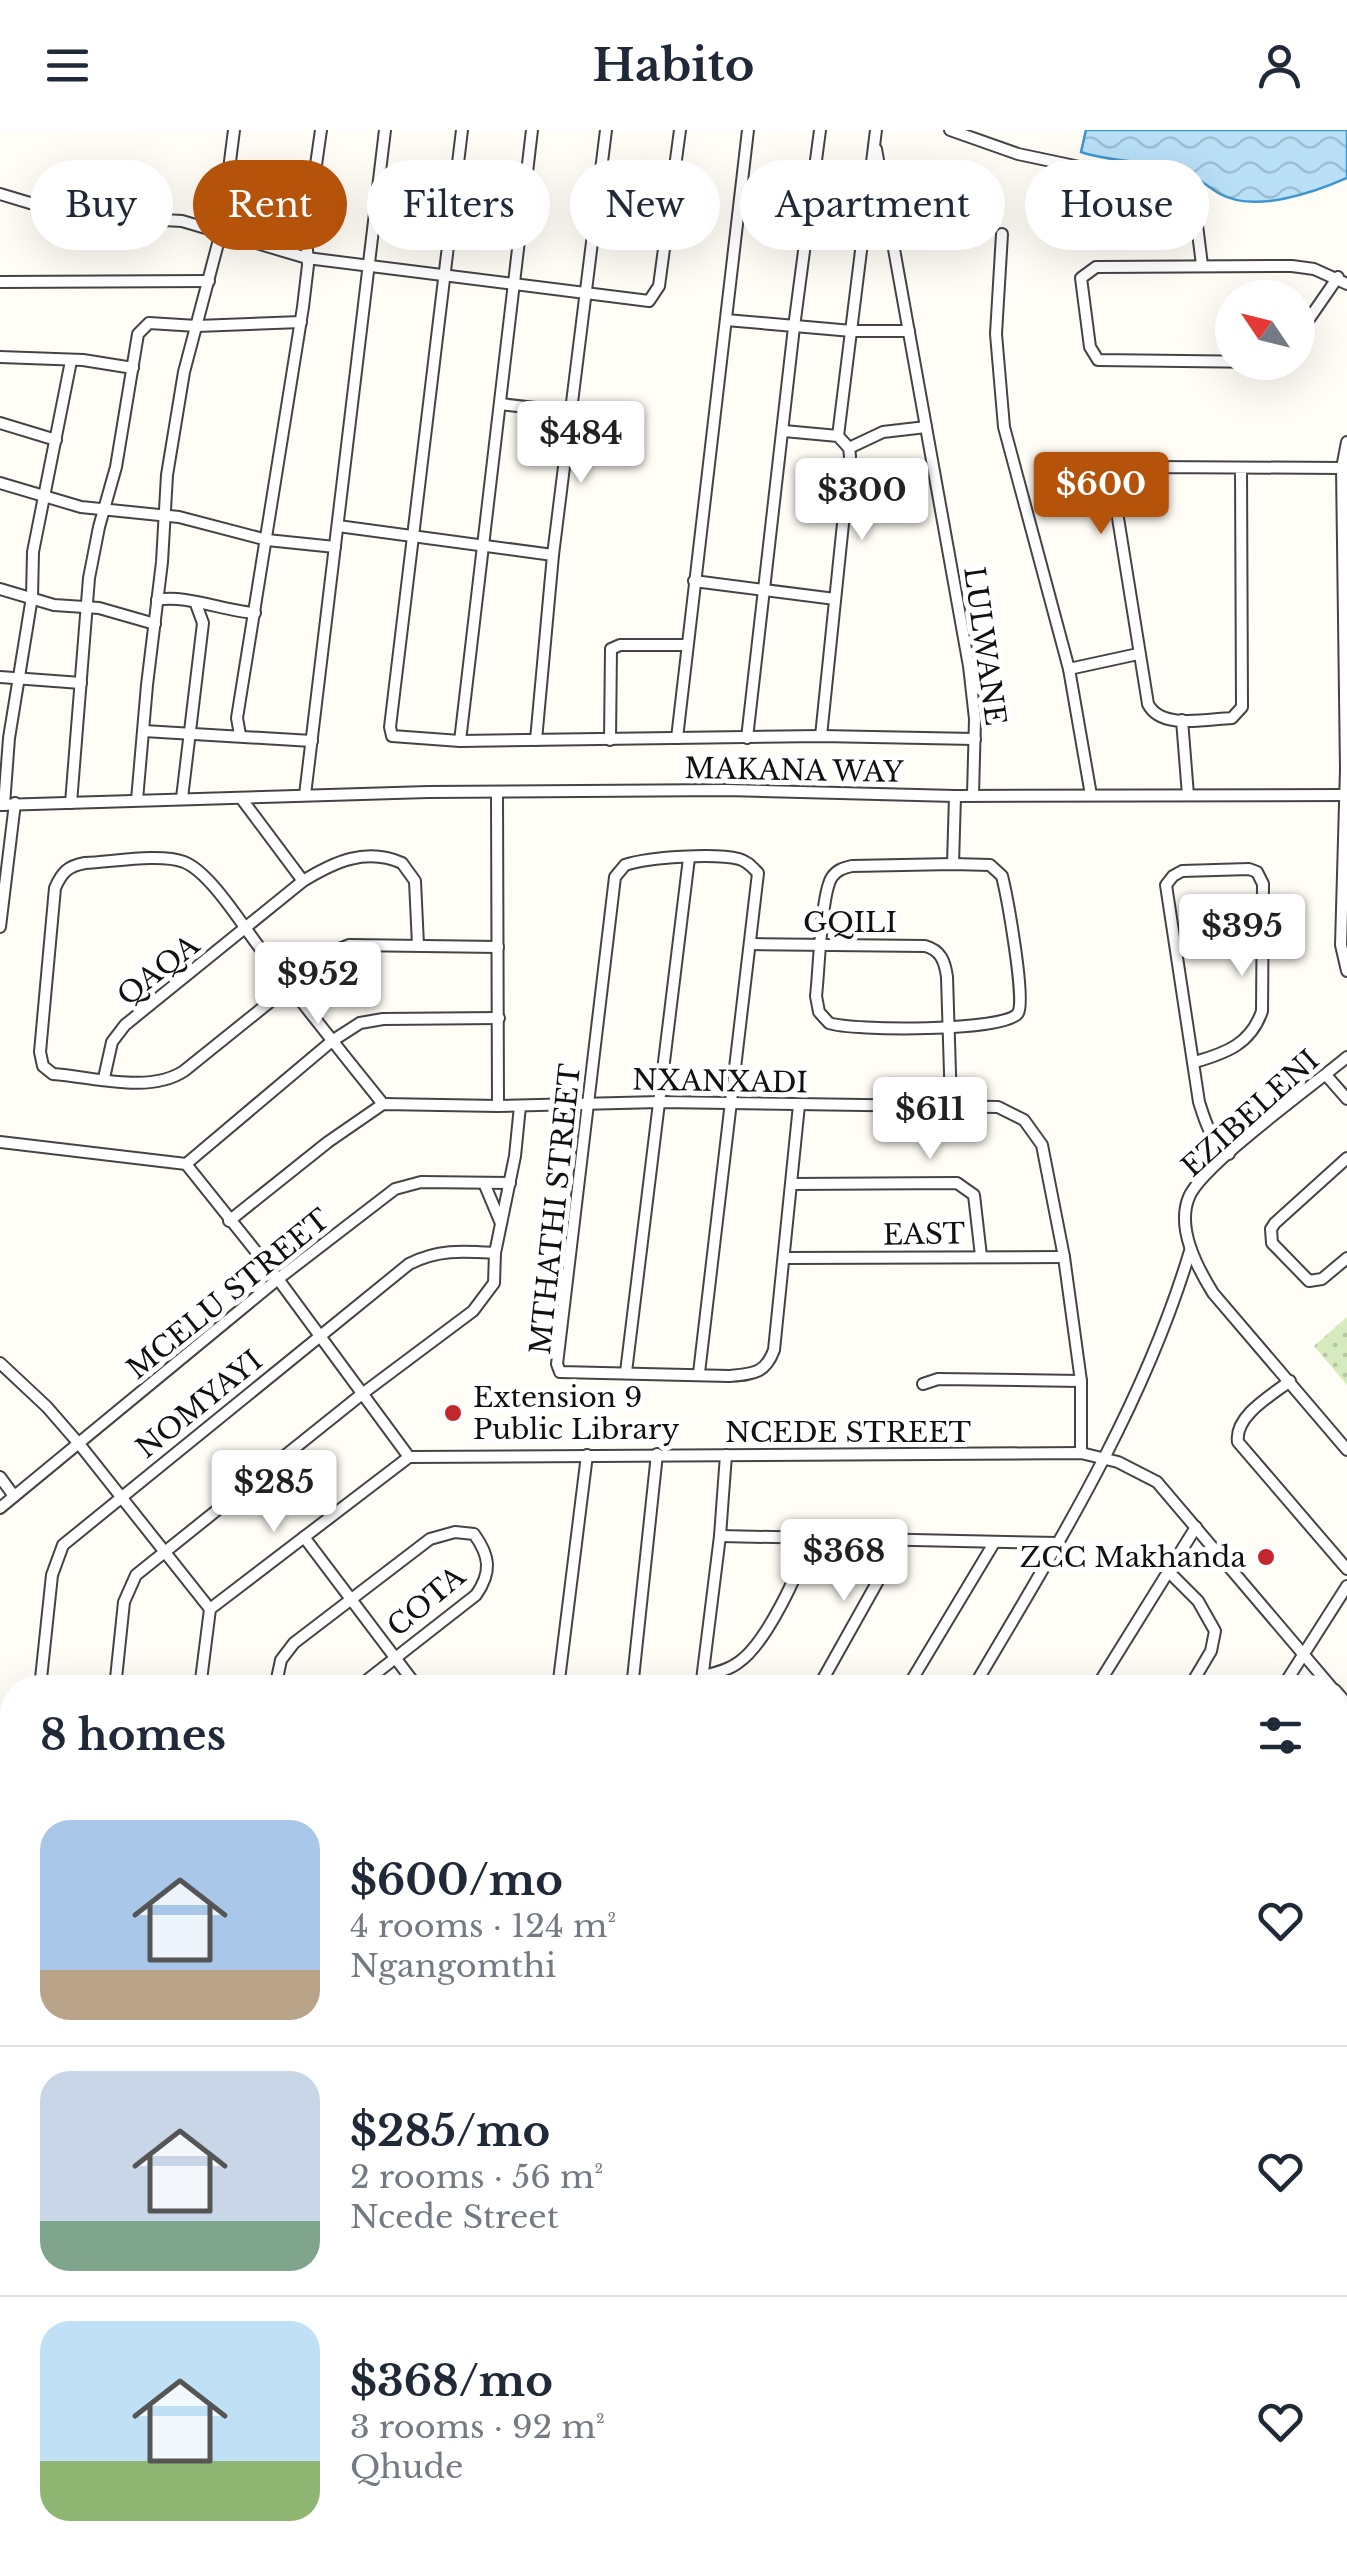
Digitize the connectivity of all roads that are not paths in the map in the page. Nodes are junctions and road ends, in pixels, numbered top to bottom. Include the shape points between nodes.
1 (234, 130) edge
2 (321, 130) edge
3 (385, 130) edge
4 (462, 130) edge
5 (532, 130) edge
6 (606, 130) edge
7 (680, 130) edge
8 (748, 130) edge
9 (820, 130) edge
10 (876, 130) edge
11 (950, 130) edge
12 (876, 149) junction
13 (230, 160) edge
14 (0, 194) edge
15 (193, 224) edge
16 (217, 250) edge
17 (281, 250) edge
18 (1001, 250) edge
19 (308, 258) junction
20 (1202, 265) junction
21 (370, 266) junction
22 (445, 275) junction
23 (1342, 280) edge
24 (209, 281) junction
25 (0, 282) edge
26 (516, 284) junction
27 (586, 292) junction
28 (1315, 314) edge
29 (726, 320) junction
30 (301, 322) junction
31 (197, 326) junction
32 (794, 327) junction
33 (852, 331) junction
34 (909, 331) junction
35 (0, 357) edge
36 (71, 361) junction
37 (1215, 362) edge
38 (133, 368) junction
39 (500, 404) junction
40 (570, 412) junction
41 (0, 424) edge
42 (926, 427) junction
43 (784, 432) junction
44 (838, 436) junction
45 (56, 440) junction
46 (1347, 442) edge
47 (849, 448) junction
48 (1242, 468) junction
49 (1342, 468) junction
50 (0, 484) edge
51 (44, 494) junction
52 (103, 511) junction
53 (165, 515) junction
54 (338, 526) junction
55 (411, 537) junction
56 (267, 540) junction
57 (484, 546) junction
58 (336, 547) junction
59 (553, 554) junction
60 (694, 581) junction
61 (0, 589) edge
62 (765, 590) junction
63 (32, 597) junction
64 (835, 599) junction
65 (158, 600) junction
66 (196, 604) junction
67 (86, 608) junction
68 (255, 613) junction
69 (154, 624) junction
70 (686, 645) junction
71 (1138, 654) junction
72 (1069, 669) junction
73 (0, 677) edge
74 (20, 678) junction
75 (81, 684) junction
76 (1182, 720) junction
77 (144, 731) junction
78 (188, 733) junction
79 (240, 735) junction
80 (821, 736) junction
81 (676, 738) junction
82 (747, 738) junction
83 (975, 739) junction
84 (536, 740) junction
85 (610, 740) junction
86 (312, 741) junction
87 (460, 741) junction
88 (497, 792) junction
89 (305, 795) junction
90 (974, 795) junction
91 (1092, 795) junction
92 (1188, 795) junction
93 (1346, 795) edge
94 (955, 796) junction
95 (182, 798) junction
96 (241, 798) junction
97 (137, 800) junction
98 (70, 803) junction
99 (6, 804) edge
100 (689, 858) junction
101 (953, 864) junction
102 (303, 881) junction
103 (0, 926) edge
104 (246, 930) junction
105 (418, 944) junction
106 (750, 944) junction
107 (822, 945) junction
108 (498, 947) junction
109 (1347, 971) edge
110 (290, 987) junction
111 (499, 1018) junction
112 (950, 1027) junction
113 (332, 1041) junction
114 (1347, 1057) edge
115 (1194, 1062) junction
116 (1326, 1074) junction
117 (104, 1078) junction
118 (1347, 1099) edge
119 (589, 1102) junction
120 (660, 1102) junction
121 (383, 1104) junction
122 (731, 1104) junction
123 (799, 1105) junction
124 (951, 1105) junction
125 (498, 1106) junction
126 (520, 1106) junction
127 (0, 1142) edge
128 (1229, 1154) junction
129 (1347, 1158) edge
130 (186, 1164) junction
131 (510, 1183) junction
132 (484, 1184) junction
133 (792, 1184) junction
134 (230, 1221) junction
135 (500, 1222) junction
136 (1191, 1249) junction
137 (495, 1252) junction
138 (982, 1256) junction
139 (1064, 1257) junction
140 (784, 1258) junction
141 (1347, 1258) edge
142 (278, 1279) junction
143 (319, 1335) junction
144 (2, 1367) edge
145 (626, 1372) junction
146 (700, 1373) junction
147 (1081, 1381) junction
148 (1290, 1381) junction
149 (0, 1384) edge
150 (924, 1384) dead end
151 (362, 1394) junction
152 (80, 1445) junction
153 (1347, 1450) edge
154 (1081, 1453) junction
155 (657, 1454) junction
156 (587, 1455) junction
157 (409, 1456) junction
158 (726, 1456) junction
159 (1105, 1458) junction
160 (0, 1477) edge
161 (14, 1496) junction
162 (120, 1496) junction
163 (0, 1508) edge
164 (1196, 1527) junction
165 (720, 1536) junction
166 (304, 1538) junction
167 (902, 1538) junction
168 (808, 1540) junction
169 (994, 1543) junction
170 (1058, 1543) junction
171 (165, 1552) junction
172 (1347, 1569) edge
173 (1170, 1573) junction
174 (1347, 1586) edge
175 (351, 1600) junction
176 (210, 1609) junction
177 (1302, 1653) junction
178 (394, 1657) junction
179 (42, 1675) edge
180 (117, 1675) edge
181 (202, 1675) edge
182 (277, 1675) edge
183 (373, 1675) edge
184 (408, 1675) edge
185 (560, 1675) edge
186 (633, 1675) edge
187 (703, 1675) edge
188 (716, 1675) edge
189 (826, 1675) edge
190 (914, 1675) edge
191 (981, 1675) edge
192 (1104, 1675) edge
193 (1197, 1675) edge
194 (1289, 1675) edge
195 (1322, 1675) edge

1 - 13 street
2 - 19 street
3 - 21 street
4 - 22 street
5 - 26 street
6 - 27 street
7 - 27 street via 656,294 648,301
8 - 29 street
9 - 32 street
10 - 12 street
11 - 20 street via 1018,154 1103,172 1178,201 1196,217
12 - 33 street
12 - 34 street, LULWANE
14 - 15 street via 110,217
16 - 24 street
17 - 19 street
18 - 72 street via 996,334 1004,427
19 - 21 street
19 - 30 street
20 - 23 street via 1305,267
20 - 37 street via 1096,267 1079,284 1094,356 1106,363
21 - 22 street
21 - 54 street
22 - 26 street
22 - 55 street
23 - 28 street
24 - 25 street
24 - 31 street
26 - 27 street
26 - 39 street
27 - 40 street
29 - 32 street
29 - 60 street
30 - 31 street
30 - 56 street
31 - 38 street via 149,323 138,334
31 - 53 street via 181,387
32 - 33 street
32 - 43 street
33 - 34 street
33 - 44 street
34 - 42 street, LULWANE
35 - 36 street
36 - 38 street
36 - 45 street
38 - 52 street
39 - 40 street
39 - 57 street
40 - 59 street
41 - 45 street
42 - 47 street via 883,432
42 - 83 street, LULWANE via 969,666
43 - 44 street
43 - 62 street
44 - 47 street
45 - 51 street
46 - 49 street
47 - 64 street
48 - 49 street
48 - 71 street via 1154,468 1116,478
48 - 76 street via 1244,698 1232,718
49 - 93 street
50 - 51 street
51 - 52 street
51 - 63 street
52 - 53 street
52 - 67 street
53 - 56 street
53 - 65 street
54 - 55 street
54 - 58 street
55 - 57 street
55 - 87 street via 390,732 396,738
56 - 58 street
56 - 68 street
57 - 59 street
57 - 87 street
58 - 86 street
59 - 84 street
60 - 62 street
60 - 70 street
61 - 63 street
62 - 64 street
62 - 82 street
63 - 67 street
63 - 74 street
64 - 80 street
65 - 66 street
65 - 69 street
66 - 68 street
66 - 78 street via 203,623
67 - 69 street
67 - 75 street
68 - 79 street
69 - 77 street
70 - 81 street
70 - 85 street via 610,650
71 - 72 street
71 - 76 street via 1152,711
72 - 91 street
73 - 74 street
74 - 75 street
74 - 99 street
75 - 98 street
76 - 92 street
77 - 78 street
77 - 97 street
78 - 79 street
78 - 95 street
79 - 86 street
80 - 82 street
80 - 83 street
81 - 82 street
81 - 85 street
83 - 90 street, LULWANE
84 - 85 street
84 - 87 street
86 - 89 street
88 - 89 street, MAKANA WAY
88 - 94 street, MAKANA WAY
88 - 108 street
89 - 96 street, MAKANA WAY
90 - 91 street, MAKANA WAY
90 - 94 street, MAKANA WAY
91 - 92 street, MAKANA WAY
92 - 93 street, MAKANA WAY
93 - 109 street via 1341,945
94 - 101 street
95 - 96 street, MAKANA WAY
95 - 97 street, MAKANA WAY
96 - 102 street
97 - 98 street, MAKANA WAY
98 - 99 street, MAKANA WAY
99 - 103 street
100 - 106 street via 735,858 758,874
100 - 119 street, MTHATHI STREET via 631,862 615,877
100 - 120 street
101 - 107 street via 840,868 828,882
101 - 112 street via 990,866 1002,876 1020,1001 1019,1012 1008,1020
102 - 104 street, QAQA
102 - 105 street, QAQA via 347,858 402,864 414,881
104 - 110 street
104 - 117 street, QAQA via 119,1031
104 - 117 street via 207,881 181,861 85,863 64,871 55,888 40,1061 53,1074
105 - 108 street
105 - 110 street via 349,945
106 - 107 street, GQILI
106 - 122 street
107 - 112 street, GQILI via 931,948 944,960
107 - 112 street via 817,1005 828,1023
108 - 111 street
110 - 113 street
110 - 117 street via 171,1080
111 - 113 street via 369,1020
111 - 125 street
112 - 124 street
113 - 121 street
113 - 130 street
114 - 116 street, EZIBELENI
115 - 115 street via 1166,885 1182,871 1249,869 1263,884 1262,1011 1246,1039 1226,1054
115 - 128 street via 1207,1130
116 - 118 street
116 - 128 street, EZIBELENI
119 - 120 street, NXANXADI
119 - 126 street, NXANXADI
119 - 145 street, MTHATHI STREET via 557,1364 566,1373
120 - 122 street, NXANXADI
120 - 145 street
121 - 125 street, NXANXADI
121 - 134 street
122 - 123 street, NXANXADI
122 - 146 street
123 - 124 street, NXANXADI
123 - 133 street, MTHATHI STREET
124 - 139 street, NXANXADI via 998,1107 1035,1131
125 - 126 street, NXANXADI
126 - 131 street
127 - 130 street
128 - 136 street, EZIBELENI via 1188,1199
129 - 141 street via 1275,1223 1270,1236 1309,1281 1322,1279
130 - 134 street
131 - 132 street, MCELU STREET
131 - 135 street
132 - 135 street
132 - 142 street, MCELU STREET via 400,1186
133 - 138 street via 957,1183 974,1195
133 - 140 street, MTHATHI STREET
134 - 142 street
135 - 137 street
136 - 148 street, EZIBELENI via 1213,1293
136 - 159 street via 1134,1402
137 - 143 street, NOMYAYI via 428,1254
137 - 151 street via 494,1283 473,1311
138 - 139 street, EAST
138 - 140 street, EAST
139 - 147 street, NXANXADI
140 - 146 street, MTHATHI STREET via 767,1367 756,1374
142 - 143 street
142 - 152 street, MCELU STREET
143 - 151 street
143 - 162 street, NOMYAYI
144 - 149 street
144 - 152 street
145 - 146 street, MTHATHI STREET
147 - 150 street
147 - 154 street, NXANXADI
148 - 153 street, EZIBELENI
148 - 172 street via 1247,1416 1238,1442
151 - 157 street
151 - 171 street
152 - 161 street, MCELU STREET
152 - 162 street
154 - 158 street, NCEDE STREET
154 - 159 street, NCEDE STREET
155 - 156 street, NCEDE STREET
155 - 158 street, NCEDE STREET
155 - 186 street
156 - 157 street, NCEDE STREET
156 - 185 street
157 - 166 street
158 - 165 street
159 - 164 street, NCEDE STREET via 1157,1482
159 - 170 street
160 - 161 street
161 - 163 street, MCELU STREET
162 - 171 street
162 - 179 street, NOMYAYI via 63,1544 55,1560
164 - 173 street
164 - 177 street, NCEDE STREET
165 - 168 street
165 - 187 street
166 - 175 street
166 - 176 street
167 - 168 street
167 - 169 street
167 - 189 street
168 - 188 street via 799,1570 748,1654
169 - 170 street
169 - 190 street
170 - 191 street
171 - 176 street
171 - 180 street via 126,1592
173 - 192 street
173 - 193 street via 1215,1631
174 - 177 street
175 - 178 street
175 - 178 street, COTA via 430,1539 474,1534 488,1558 484,1584
175 - 182 street via 286,1652
176 - 181 street
177 - 194 street
177 - 195 street, NCEDE STREET
178 - 183 street, COTA
178 - 184 street

